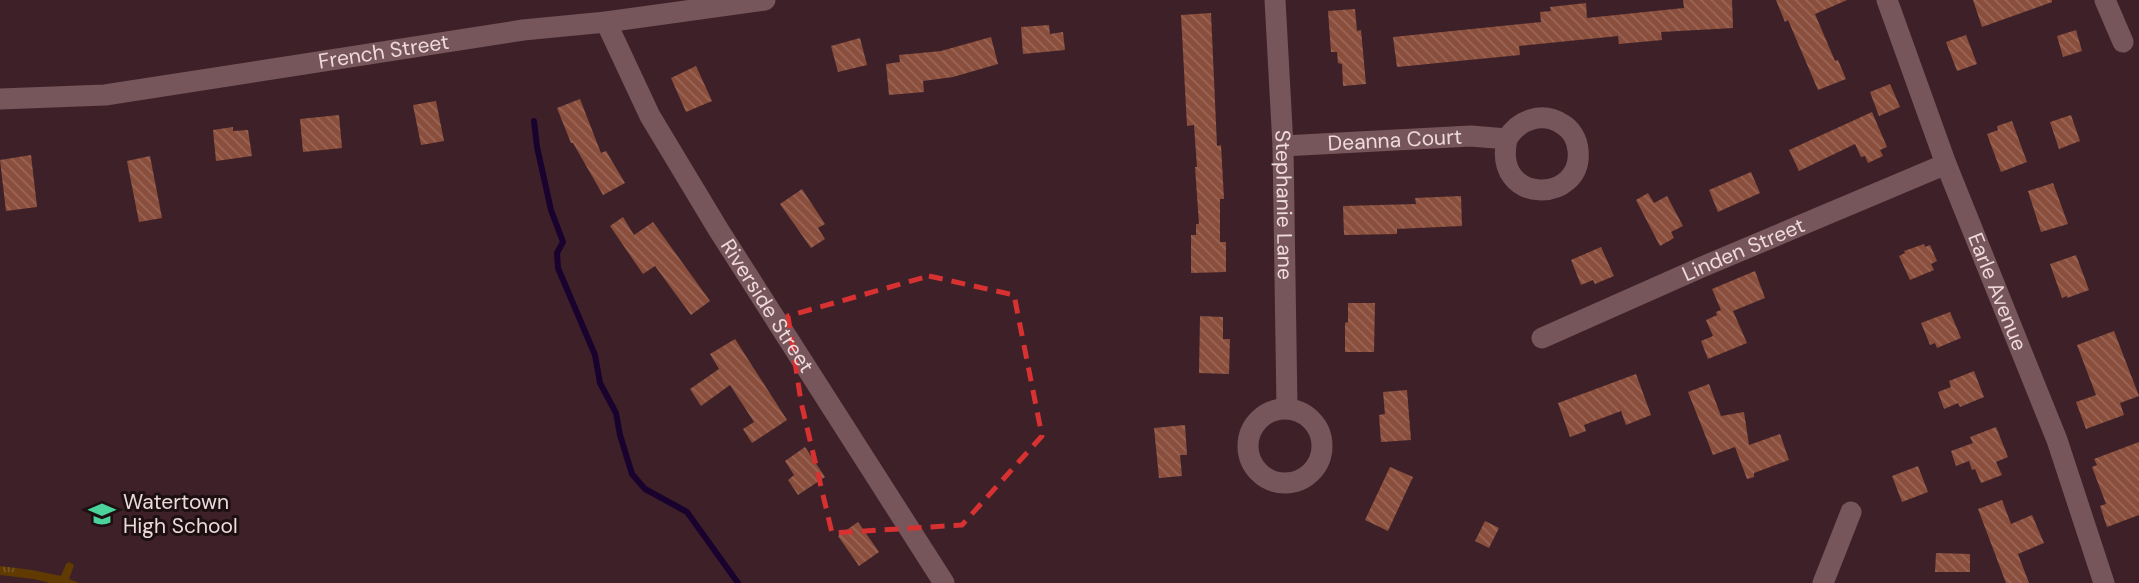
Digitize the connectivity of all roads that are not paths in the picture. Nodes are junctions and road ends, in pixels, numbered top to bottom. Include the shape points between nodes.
1 (765, 0) edge
2 (1275, 0) edge
3 (1887, 0) edge
4 (2105, 0) edge
5 (606, 22) junction
6 (2123, 42) dead end
7 (0, 99) edge
8 (1507, 139) dead end
9 (1283, 146) junction
10 (1947, 164) junction
11 (1542, 338) dead end
12 (1287, 408) dead end
13 (1851, 512) dead end
14 (944, 583) edge
15 (1823, 583) edge
16 (2104, 583) edge

1 - 5 street, French Street
2 - 9 street, Stephanie Lane
3 - 10 street, Earle Avenue
4 - 6 street
5 - 7 street, French Street via 509,32 104,95
5 - 14 street, Riverside Street via 650,116 718,229
8 - 9 street, Deanna Court via 1471,136
9 - 12 street, Stephanie Lane
10 - 11 street, Linden Street
10 - 16 street, Earle Avenue via 2057,440
13 - 15 street

